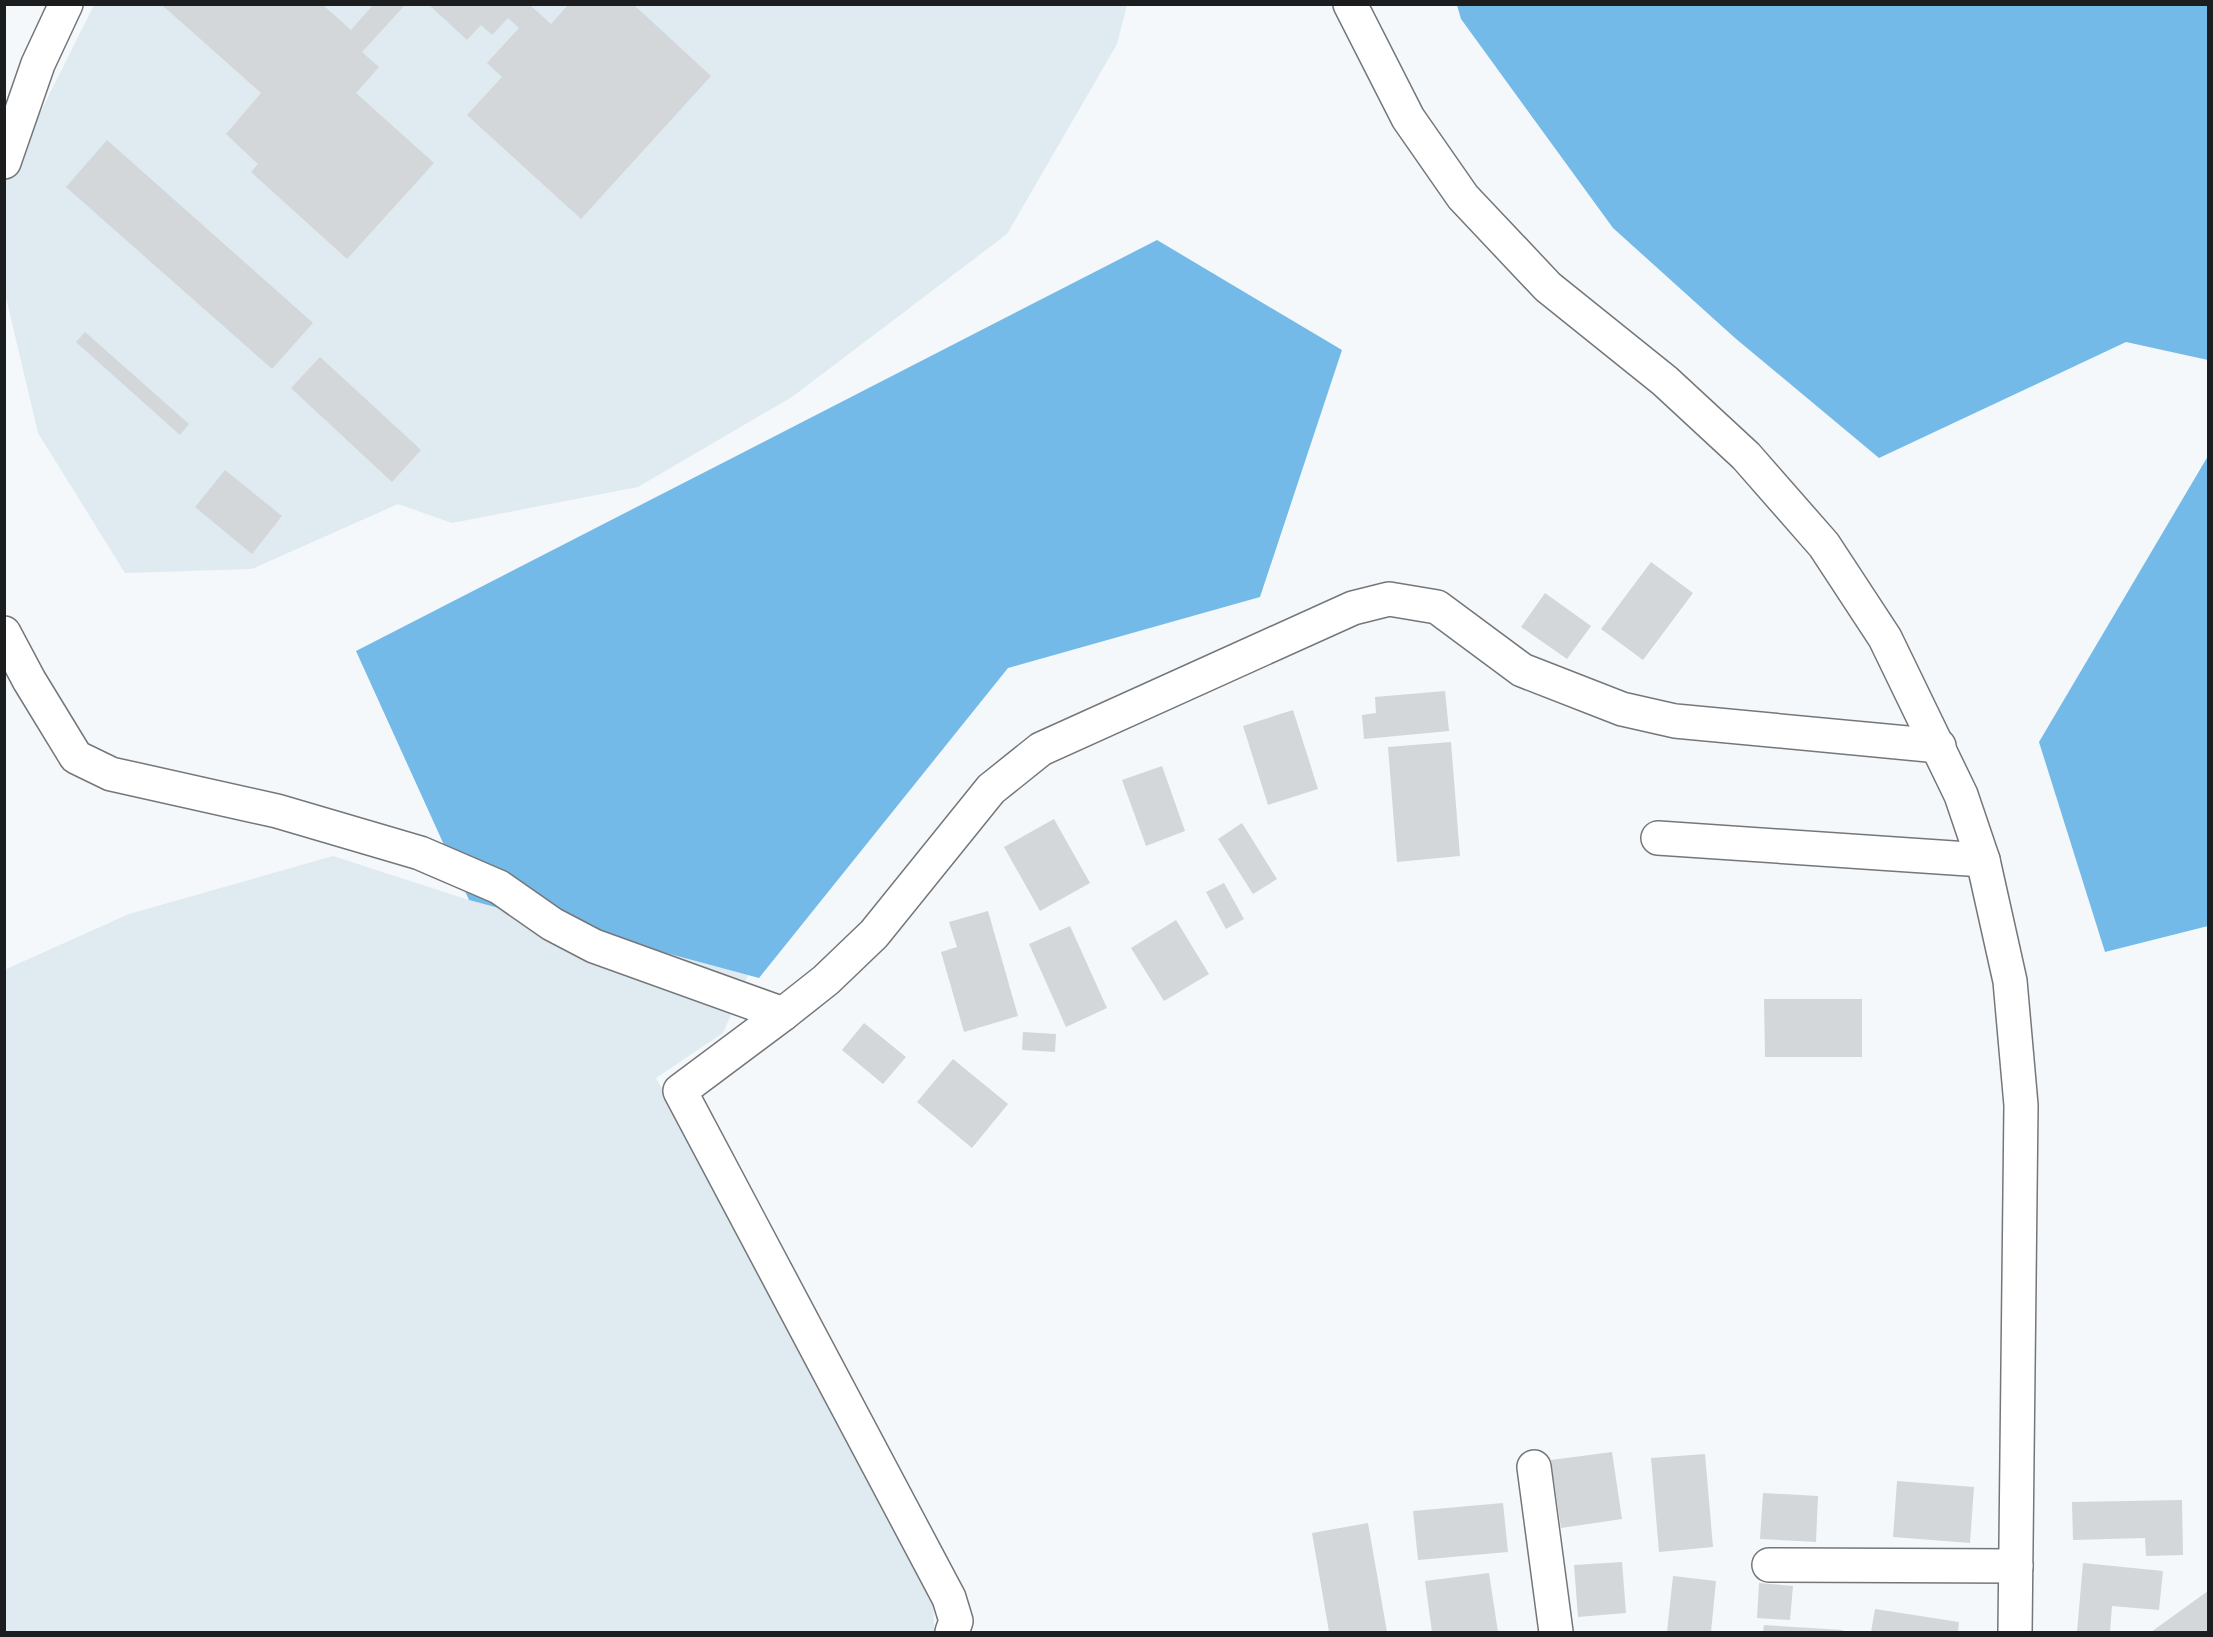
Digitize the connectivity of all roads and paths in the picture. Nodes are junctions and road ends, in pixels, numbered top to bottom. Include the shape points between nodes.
1 (66, 4) edge
2 (1350, 4) edge
3 (4, 162) edge
4 (4, 633) edge
5 (1939, 746) junction
6 (1659, 838) dead end
7 (1983, 860) junction
8 (783, 1014) junction
9 (1534, 1467) dead end
10 (1769, 1565) dead end
11 (2016, 1566) junction
12 (952, 1632) edge
13 (1556, 1632) edge
14 (2015, 1632) edge

1 - 3 street via 38,64
2 - 5 street via 1408,118 1463,197 1548,286 1665,381 1746,456 1824,545 1885,638
4 - 8 street via 76,757 102,770 277,811 420,853 499,887 552,924 594,946
5 - 7 street
5 - 8 street via 1675,722 1622,709 1522,670 1437,607 1389,599 1353,608 1041,748 991,789 874,934
6 - 7 street
7 - 11 street via 2010,981 2021,1106
8 - 12 street via 680,1090 949,1598 956,1621
9 - 13 street
10 - 11 street
11 - 14 street

